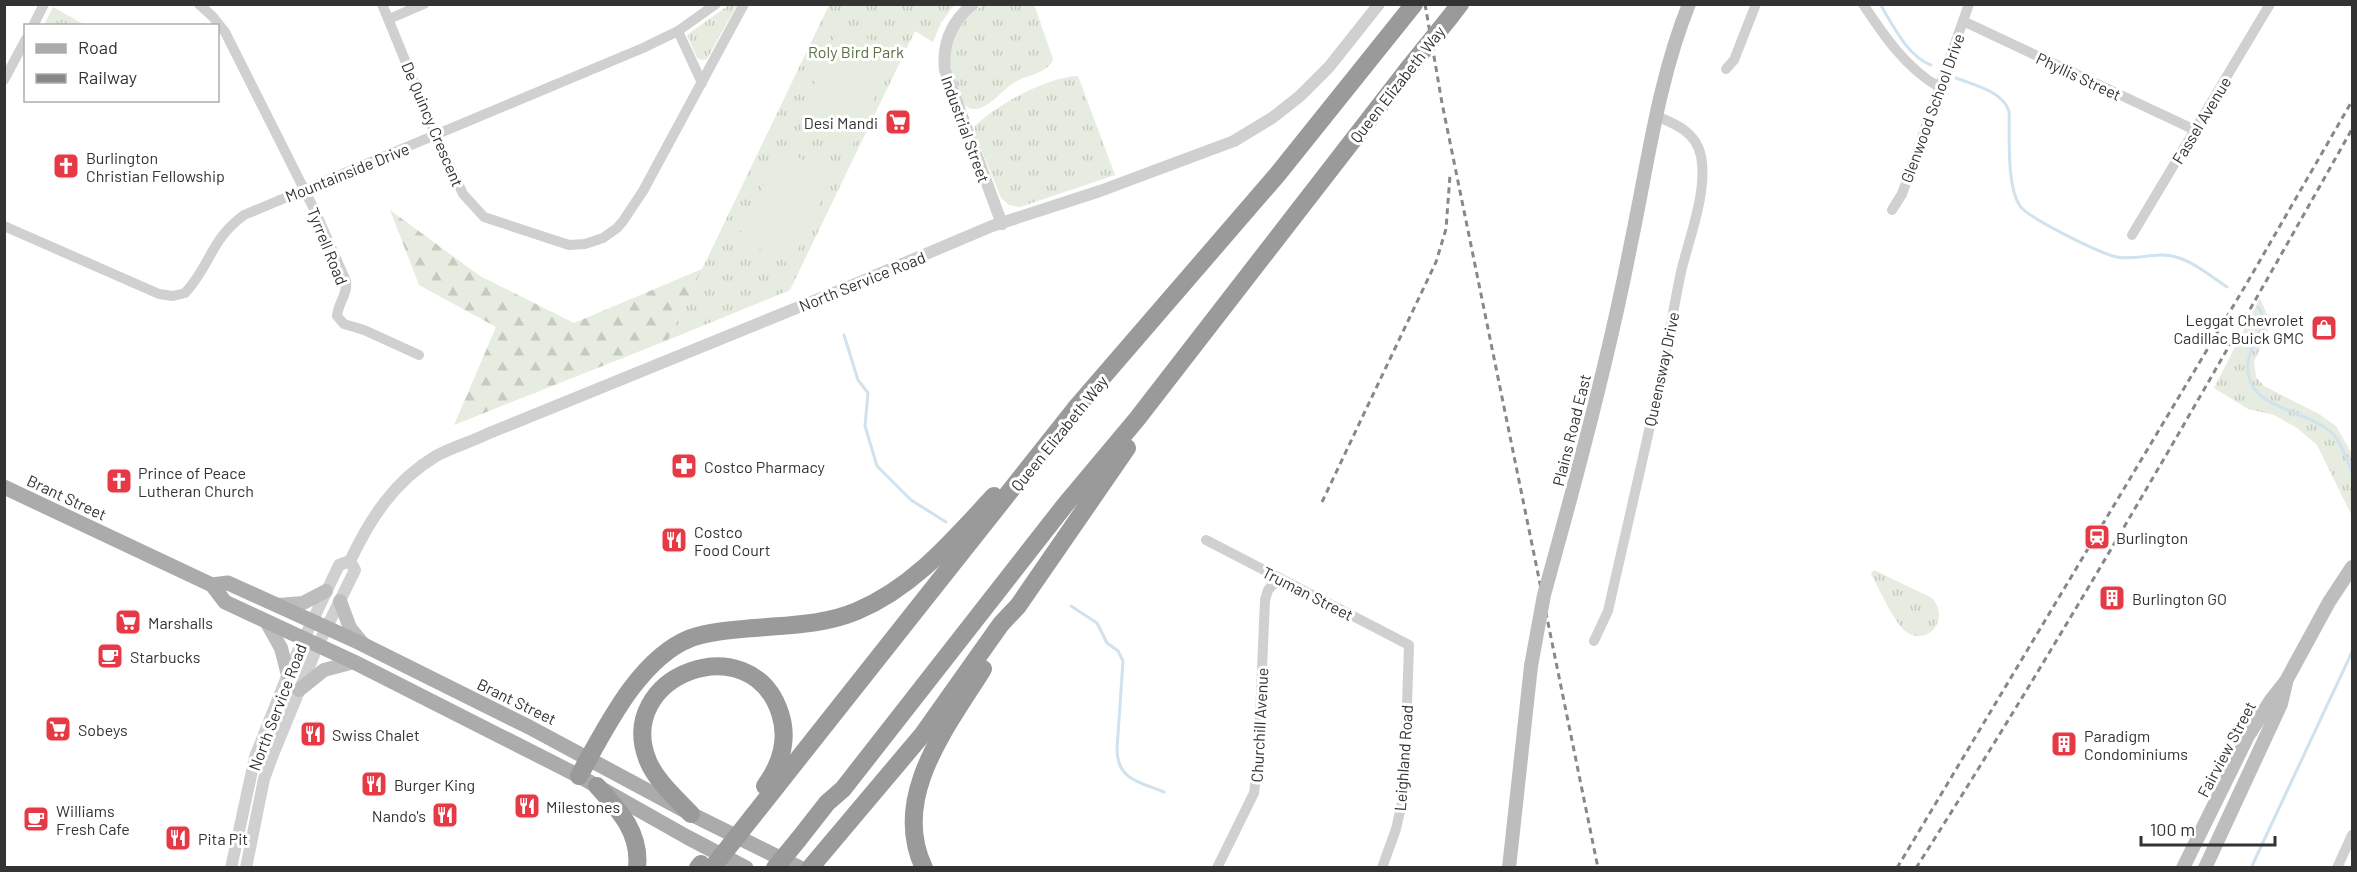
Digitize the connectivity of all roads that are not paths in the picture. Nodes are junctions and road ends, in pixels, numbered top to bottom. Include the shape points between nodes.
1 (44, 4) edge
2 (199, 4) edge
3 (382, 4) edge
4 (424, 4) edge
5 (716, 4) edge
6 (744, 4) edge
7 (973, 4) edge
8 (1379, 4) edge
9 (1689, 4) edge
10 (1756, 4) edge
11 (1863, 4) edge
12 (1969, 4) edge
13 (2270, 4) edge
14 (1410, 9) edge
15 (1455, 11) edge
16 (389, 19) junction
17 (1963, 21) junction
18 (34, 24) edge
19 (219, 24) edge
20 (219, 24) edge
21 (678, 31) junction
22 (24, 43) edge
23 (1726, 69) dead end
24 (5, 80) edge
25 (702, 83) junction
26 (1940, 87) junction
27 (1656, 116) junction
28 (2195, 130) junction
29 (436, 135) junction
30 (305, 191) junction
31 (1892, 210) dead end
32 (1002, 224) junction
33 (4, 226) edge
34 (2132, 235) dead end
35 (419, 355) dead end
36 (1075, 409) junction
37 (1137, 419) junction
38 (4, 487) edge
39 (1206, 540) dead end
40 (350, 561) junction
41 (2352, 567) edge
42 (1279, 578) junction
43 (212, 585) junction
44 (326, 591) junction
45 (340, 601) junction
46 (276, 605) junction
47 (1018, 606) junction
48 (267, 623) junction
49 (319, 625) junction
50 (303, 639) junction
51 (1594, 642) dead end
52 (318, 645) junction
53 (1409, 645) joint
54 (365, 646) junction
55 (354, 662) junction
56 (288, 675) junction
57 (2286, 681) junction
58 (299, 690) junction
59 (589, 758) junction
60 (579, 776) junction
61 (597, 786) junction
62 (692, 814) junction
63 (747, 818) junction
64 (2352, 835) edge
65 (806, 856) edge
66 (703, 866) edge
67 (231, 867) edge
68 (246, 867) edge
69 (637, 867) edge
70 (746, 867) edge
71 (775, 867) edge
72 (790, 867) edge
73 (924, 867) edge
74 (1217, 867) edge
75 (1382, 867) edge
76 (1509, 867) edge
77 (2183, 867) edge
78 (2205, 867) edge
79 (2337, 867) edge

1 - 18 street
2 - 20 street, Tyrrell Road
3 - 16 street, De Quincy Crescent
4 - 16 street
5 - 21 street, Mountainside Drive
6 - 25 street, De Quincy Crescent
7 - 32 street, Industrial Street via 946,39 943,58
8 - 32 street, North Service Road via 1329,67 1300,96 1234,141
9 - 27 main road, Plains Road East via 1669,60
10 - 23 street via 1734,60
11 - 26 street via 1903,58 1923,78
12 - 17 street, Glenwood School Drive
13 - 28 street, Fassel Avenue
14 - 36 highway, Queen Elizabeth Way via 1277,176
15 - 37 highway, Queen Elizabeth Way, bridge
16 - 29 street, De Quincy Crescent
17 - 26 street, Glenwood School Drive
17 - 28 street, Phyllis Street
19 - 30 street, Tyrrell Road
21 - 25 street
21 - 29 street, Mountainside Drive
22 - 24 street
25 - 29 street, De Quincy Crescent via 623,221 603,238 585,244 569,245 484,217 463,194
26 - 31 street, Glenwood School Drive via 1902,194
27 - 51 street, Queensway Drive via 1681,126 1695,141 1700,153 1698,207 1608,611
27 - 76 main road, Plains Road East, bridge via 1613,325 1544,595 1531,666
28 - 34 street, Fassel Avenue
29 - 30 street, Mountainside Drive
30 - 33 street, Mountainside Drive via 265,205 232,224 193,285 186,293 173,296 146,289
30 - 35 street, Tyrrell Road via 346,281 337,316 344,324
32 - 40 street, North Service Road via 438,455 416,470 378,511 365,528
36 - 59 highway via 925,569 892,594 836,619 715,632 671,648 639,676
36 - 63 highway, Queen Elizabeth Way
37 - 47 highway via 1126,449
37 - 65 highway, Queen Elizabeth Way via 843,789 826,803
38 - 43 main road, Brant Street
39 - 42 street, Truman Street
40 - 44 street, North Service Road via 339,565
40 - 45 street, North Service Road via 355,570
41 - 57 main road, Fairview Street
42 - 53 street, Truman Street
42 - 74 street, Churchill Avenue via 1265,600 1254,792
43 - 46 main road, Brant Street via 228,583
43 - 48 main road, Brant Street via 225,602
44 - 46 main road via 303,603
44 - 49 street, North Service Road
45 - 49 street, North Service Road
45 - 54 main road via 350,628
46 - 49 main road, Brant Street
47 - 65 highway via 922,734
47 - 73 highway via 925,770 915,799 913,828
48 - 50 main road, Brant Street
48 - 56 main road via 281,648
49 - 50 street, North Service Road
49 - 52 street, North Service Road
49 - 54 main road, Brant Street
50 - 52 main road, Brant Street
50 - 56 street, North Service Road
52 - 55 main road, Brant Street
52 - 58 street, North Service Road
53 - 75 street, Leighland Road via 1404,794
54 - 59 main road, Brant Street
55 - 58 main road via 324,670
55 - 60 main road, Brant Street
56 - 67 street, North Service Road via 252,767
57 - 77 main road, Fairview Street via 2248,736
57 - 78 main road, Fairview Street via 2281,704
58 - 68 street, North Service Road via 264,779
59 - 60 highway
59 - 62 main road, Brant Street
60 - 61 main road, Brant Street
61 - 69 highway via 621,812 632,832 638,846
61 - 70 main road, Brant Street
62 - 63 highway via 656,776 643,740 644,725 654,698 674,678 690,670 722,667 746,673 764,686 779,710 785,735 774,773
62 - 65 main road, Brant Street
63 - 66 highway, Queen Elizabeth Way, bridge
64 - 79 street
65 - 71 highway, Queen Elizabeth Way, bridge
65 - 72 highway

